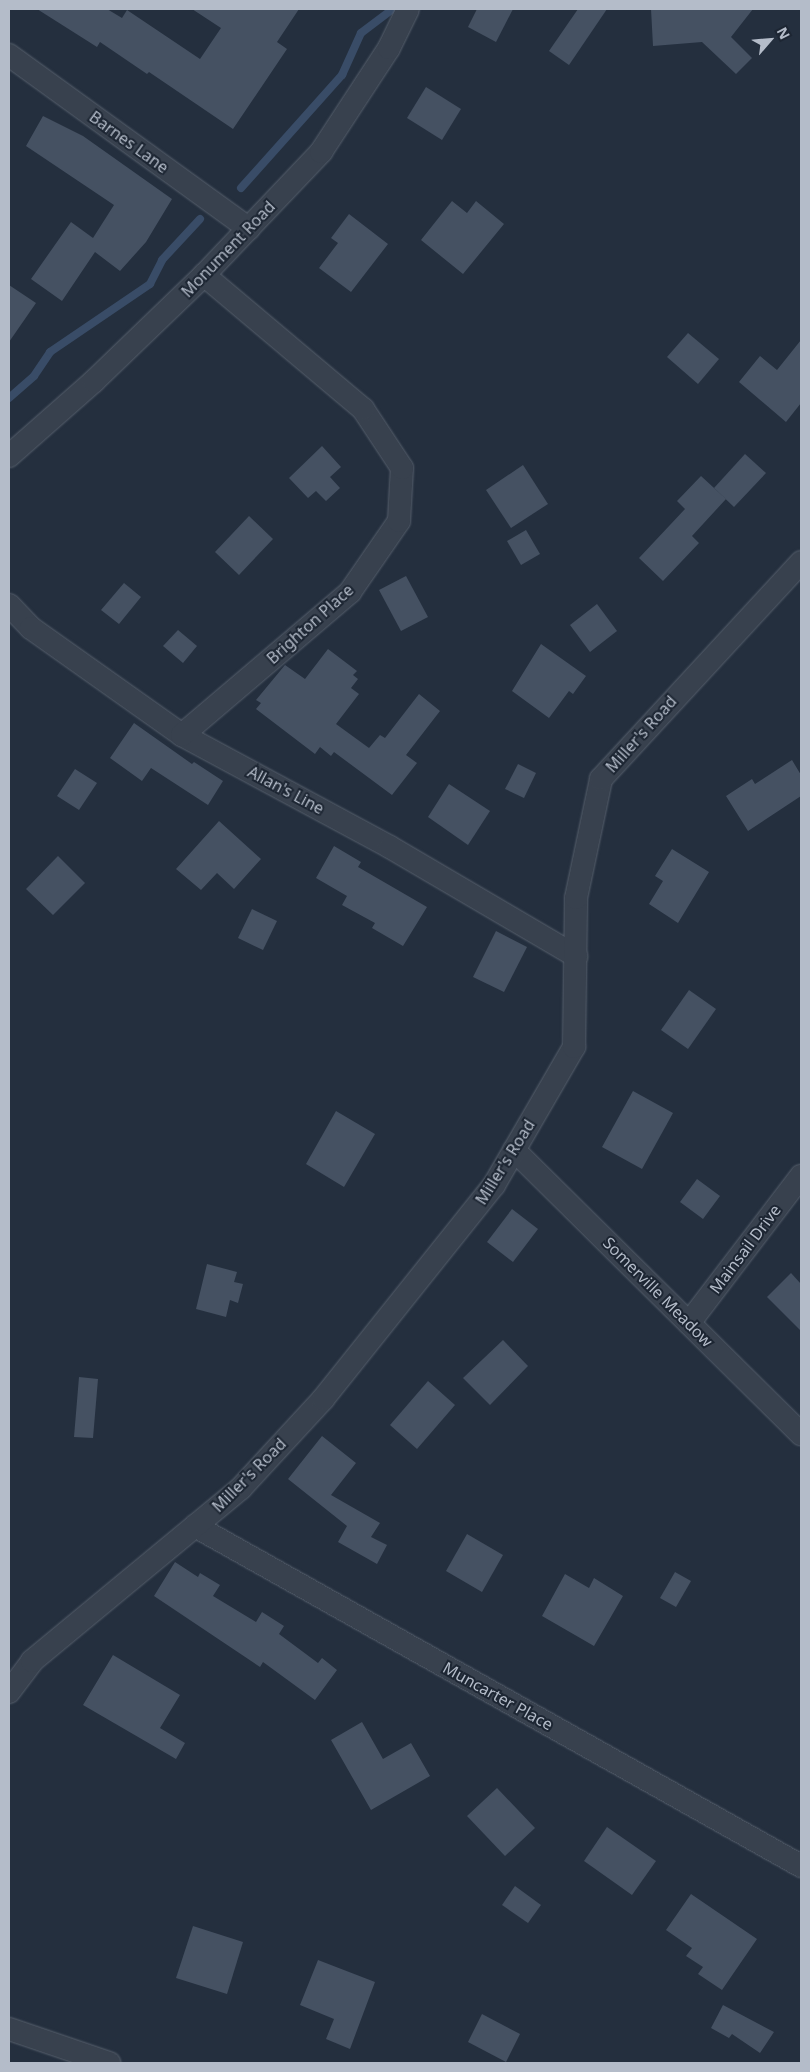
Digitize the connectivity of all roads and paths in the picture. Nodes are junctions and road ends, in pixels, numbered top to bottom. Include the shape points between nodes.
1 (408, 9) edge
2 (9, 56) edge
3 (249, 229) junction
4 (204, 275) junction
5 (9, 456) edge
6 (801, 562) edge
7 (9, 605) edge
8 (182, 735) junction
9 (576, 956) junction
10 (514, 1150) junction
11 (801, 1176) edge
12 (689, 1323) junction
13 (801, 1434) edge
14 (195, 1526) junction
15 (9, 1692) edge
16 (801, 1866) edge
17 (9, 2028) edge
18 (109, 2063) edge

1 - 3 street, Monument Road via 389,48 322,152
2 - 3 street, Barnes Lane
3 - 4 street, Monument Road
4 - 5 street, Monument Road via 94,381
4 - 8 street, Brighton Place via 363,409 402,468 399,521 350,592
6 - 9 street, Miller's Road via 601,779 576,898
7 - 8 street, Allan's Line via 31,628
8 - 9 street, Allan's Line via 390,847
9 - 10 street, Miller's Road via 574,1047
10 - 12 street, Somerville Meadow
10 - 14 street, Miller's Road via 494,1185 323,1399 241,1488
11 - 12 street, Mainsail Drive
12 - 13 street, Somerville Meadow
14 - 15 street, Miller's Road via 32,1661
14 - 16 street, Muncarter Place
17 - 18 street

